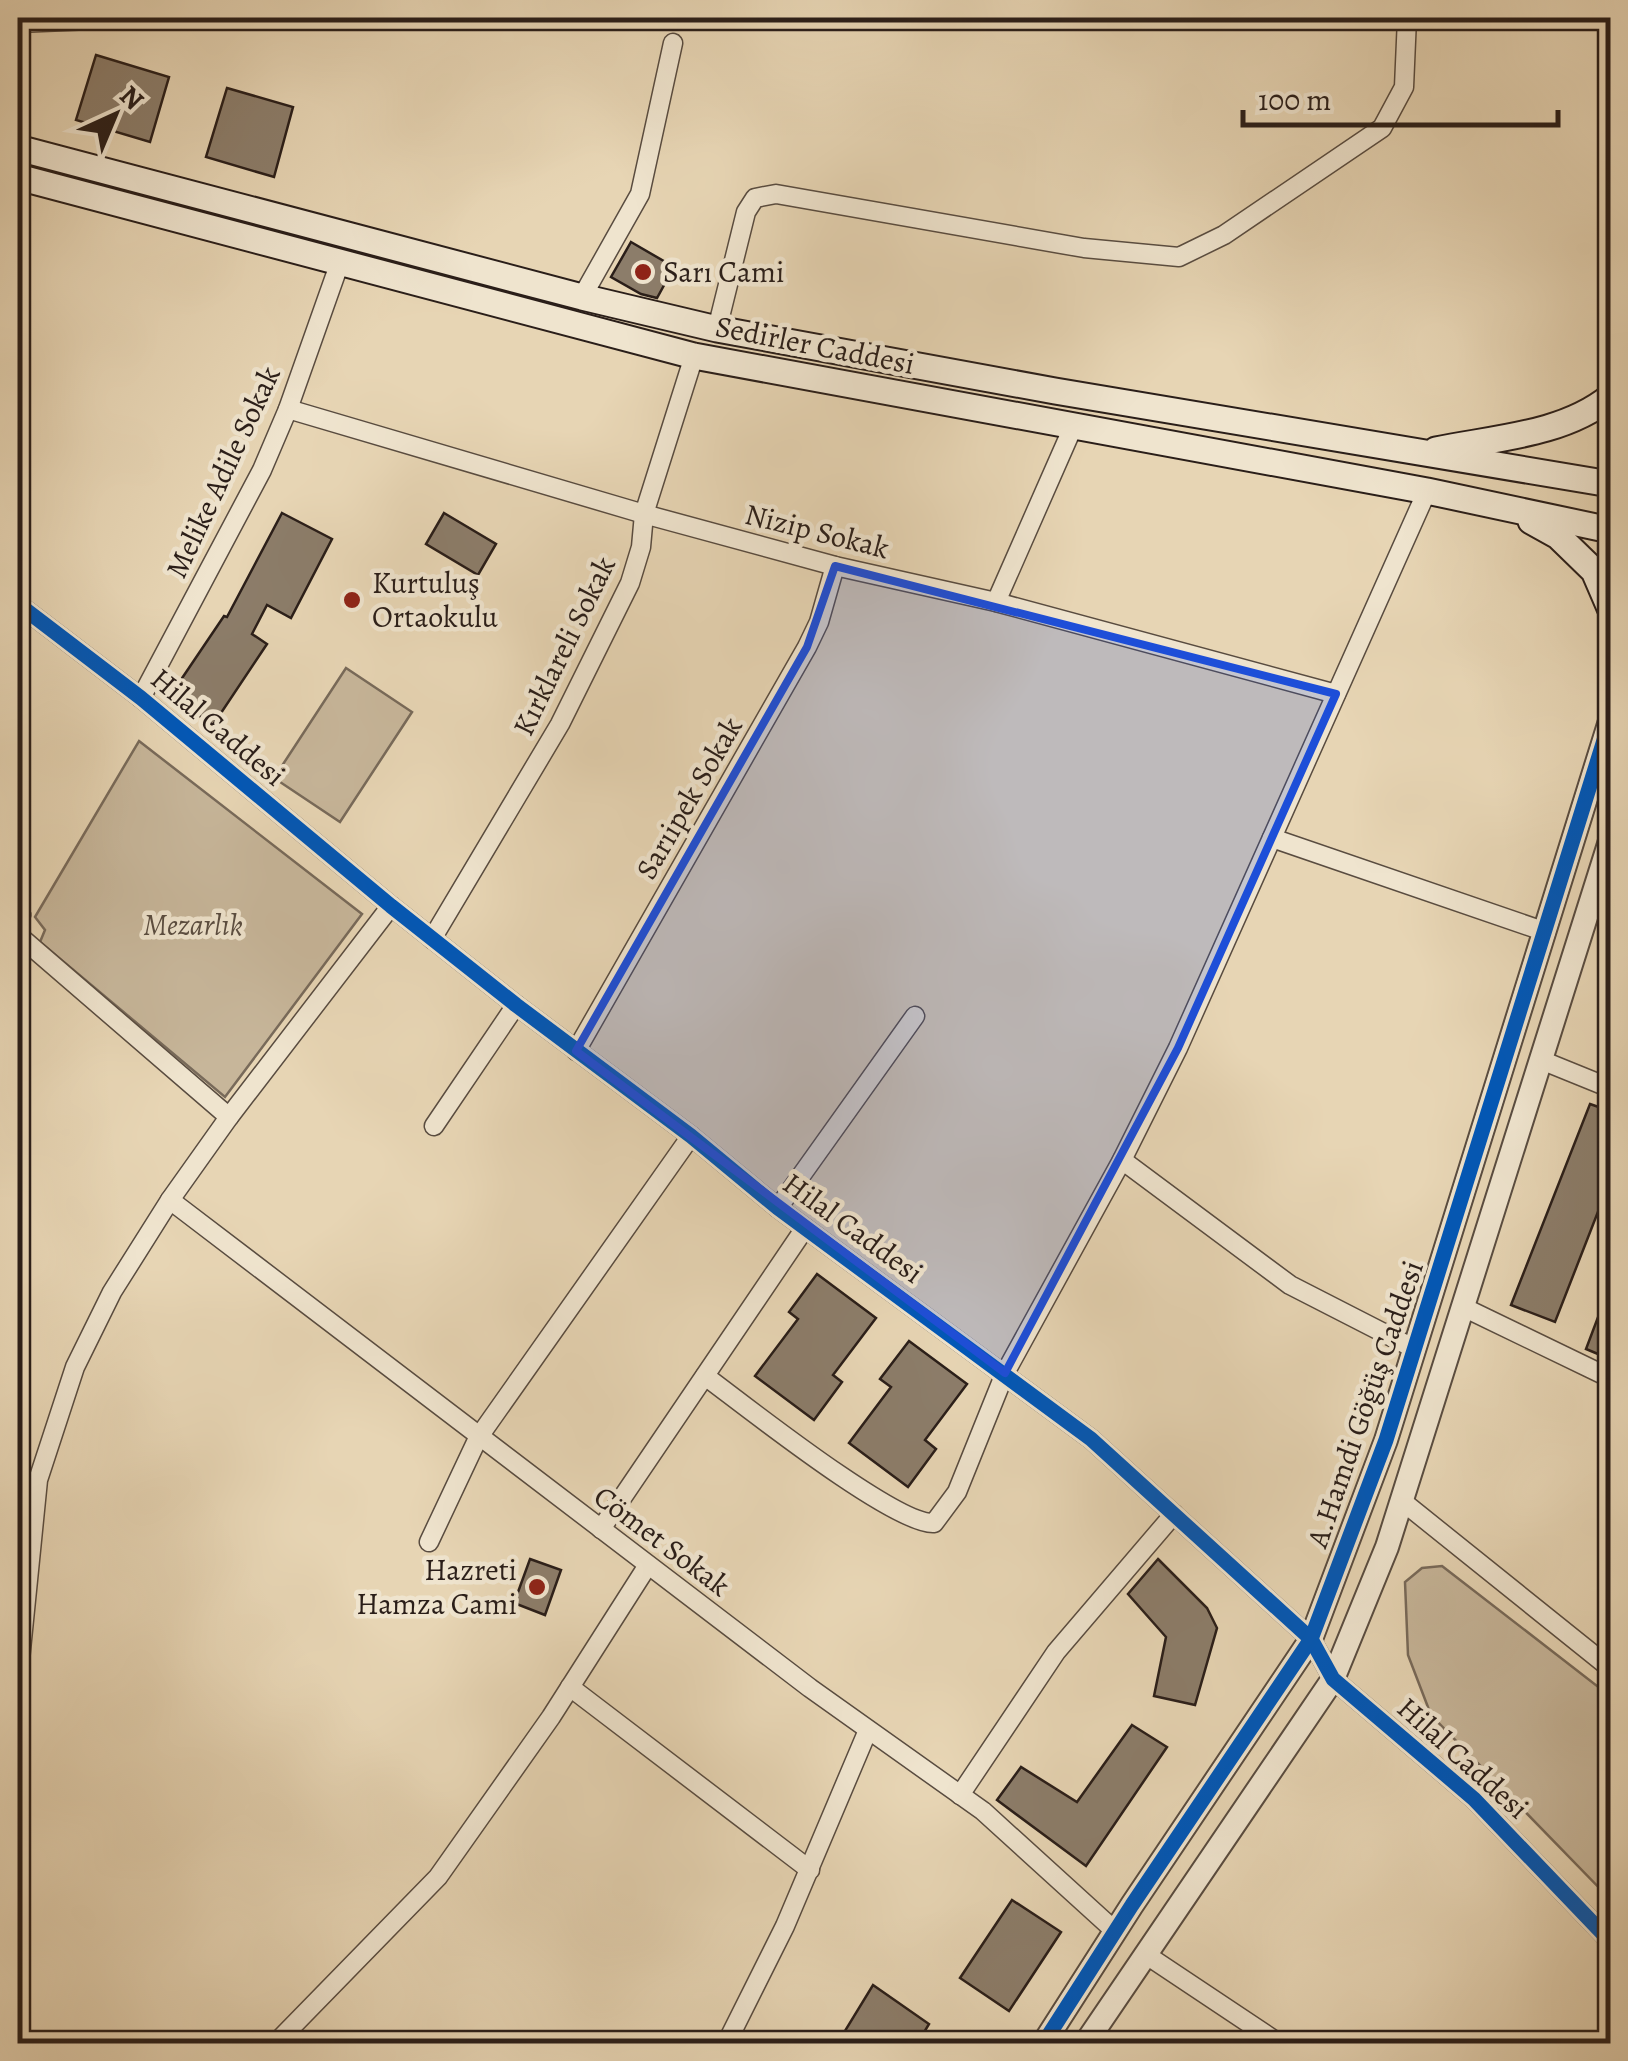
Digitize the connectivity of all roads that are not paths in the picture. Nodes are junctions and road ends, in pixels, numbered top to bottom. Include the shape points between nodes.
1 (139, 18) edge
2 (1406, 18) edge
3 (18, 23) edge
4 (673, 43) dead end
5 (18, 148) edge
6 (18, 177) edge
7 (340, 262) junction
8 (582, 297) junction
9 (717, 329) junction
10 (694, 356) junction
11 (1610, 398) edge
12 (288, 409) junction
13 (1073, 427) junction
14 (1418, 453) junction
15 (1610, 484) edge
16 (1426, 490) junction
17 (1504, 506) junction
18 (644, 514) junction
19 (1610, 530) edge
20 (835, 566) junction
21 (996, 602) junction
22 (18, 604) edge
23 (1610, 608) edge
24 (1336, 694) junction
25 (141, 698) junction
26 (1610, 721) edge
27 (1272, 838) junction
28 (1610, 841) edge
29 (390, 906) junction
30 (18, 912) edge
31 (18, 922) edge
32 (1546, 932) junction
33 (18, 934) edge
34 (432, 938) junction
35 (516, 1005) junction
36 (915, 1016) dead end
37 (576, 1051) junction
38 (1542, 1060) junction
39 (1610, 1088) edge
40 (229, 1116) junction
41 (434, 1126) dead end
42 (690, 1136) junction
43 (1122, 1160) junction
44 (170, 1200) junction
45 (778, 1208) junction
46 (805, 1228) junction
47 (1463, 1306) junction
48 (1415, 1349) junction
49 (1005, 1373) junction
50 (704, 1376) junction
51 (1610, 1378) edge
52 (478, 1438) junction
53 (1402, 1501) junction
54 (1174, 1514) junction
55 (600, 1529) junction
56 (429, 1542) dead end
57 (648, 1565) junction
58 (1311, 1639) junction
59 (1610, 1668) edge
60 (1333, 1679) junction
61 (18, 1680) edge
62 (570, 1687) junction
63 (868, 1730) junction
64 (960, 1795) junction
65 (810, 1870) junction
66 (1115, 1931) junction
67 (1610, 1942) edge
68 (1144, 1954) junction
69 (275, 2044) edge
70 (726, 2044) edge
71 (1043, 2044) edge
72 (1085, 2044) edge
73 (1280, 2044) edge

1 - 3 street
2 - 9 street via 1404,86 1382,128 1224,236 1180,257 1084,248 776,194 755,198 746,212
4 - 8 street via 640,194
5 - 8 main road, Sedirler Caddesi
6 - 7 main road, Sedirler Caddesi
7 - 10 main road, Sedirler Caddesi
7 - 12 street, Melike Adile Sokak
8 - 9 main road, Sedirler Caddesi
9 - 14 main road, Sedirler Caddesi
10 - 13 main road, Sedirler Caddesi
10 - 18 street, Kırklareli Sokak
11 - 14 main road via 1588,416 1540,430
12 - 18 street, Nizip Sokak
12 - 25 street, Melike Adile Sokak
13 - 16 main road, Sedirler Caddesi
13 - 21 street
14 - 15 main road, Sedirler Caddesi
16 - 17 main road, Sedirler Caddesi
16 - 24 street
17 - 19 main road, Sedirler Caddesi
17 - 23 main road via 1558,536 1594,572
18 - 20 street, Nizip Sokak
18 - 34 street, Kırklareli Sokak via 630,582 560,724
20 - 21 street, Nizip Sokak
20 - 37 street, Sarıipek Sokak via 807,647
21 - 24 street, Nizip Sokak
22 - 25 street, Hilal Caddesi
24 - 27 street
25 - 29 street, Hilal Caddesi
26 - 32 street, A.Hamdi Göğüş Caddesi
27 - 32 street
27 - 43 street
28 - 38 street, A.Hamdi Göğüş Caddesi
29 - 34 street, Hilal Caddesi
29 - 40 street
30 - 31 street
32 - 48 street, A.Hamdi Göğüş Caddesi
33 - 40 street
34 - 35 street, Hilal Caddesi
35 - 37 street, Hilal Caddesi
35 - 41 street
36 - 45 street
37 - 42 street, Hilal Caddesi
38 - 39 street
38 - 47 street, A.Hamdi Göğüş Caddesi
40 - 44 street
42 - 45 street, Hilal Caddesi
42 - 52 street
43 - 48 street via 1290,1286
43 - 49 street
44 - 52 street, Cömet Sokak
44 - 61 street via 75,1367 38,1480
45 - 46 street, Hilal Caddesi
46 - 49 street, Hilal Caddesi
46 - 50 street
47 - 51 street
47 - 53 street, A.Hamdi Göğüş Caddesi
48 - 58 street, A.Hamdi Göğüş Caddesi
49 - 50 street via 956,1492 934,1523 926,1524 888,1509
49 - 54 street, Hilal Caddesi
50 - 55 street
52 - 55 street, Cömet Sokak
52 - 56 street
53 - 59 street
53 - 60 street, A.Hamdi Göğüş Caddesi
54 - 58 street, Hilal Caddesi
54 - 64 street via 1056,1652
55 - 57 street, Cömet Sokak
57 - 62 street
57 - 63 street, Cömet Sokak
58 - 60 street, Hilal Caddesi
58 - 66 street, A.Hamdi Göğüş Caddesi
60 - 67 street, Hilal Caddesi via 1474,1799
60 - 68 street, A.Hamdi Göğüş Caddesi
62 - 65 street
62 - 69 street via 438,1876
63 - 64 street, Cömet Sokak
63 - 65 street
64 - 66 street, Cömet Sokak
65 - 70 street
66 - 71 street, A.Hamdi Göğüş Caddesi
68 - 72 street, A.Hamdi Göğüş Caddesi
68 - 73 street

